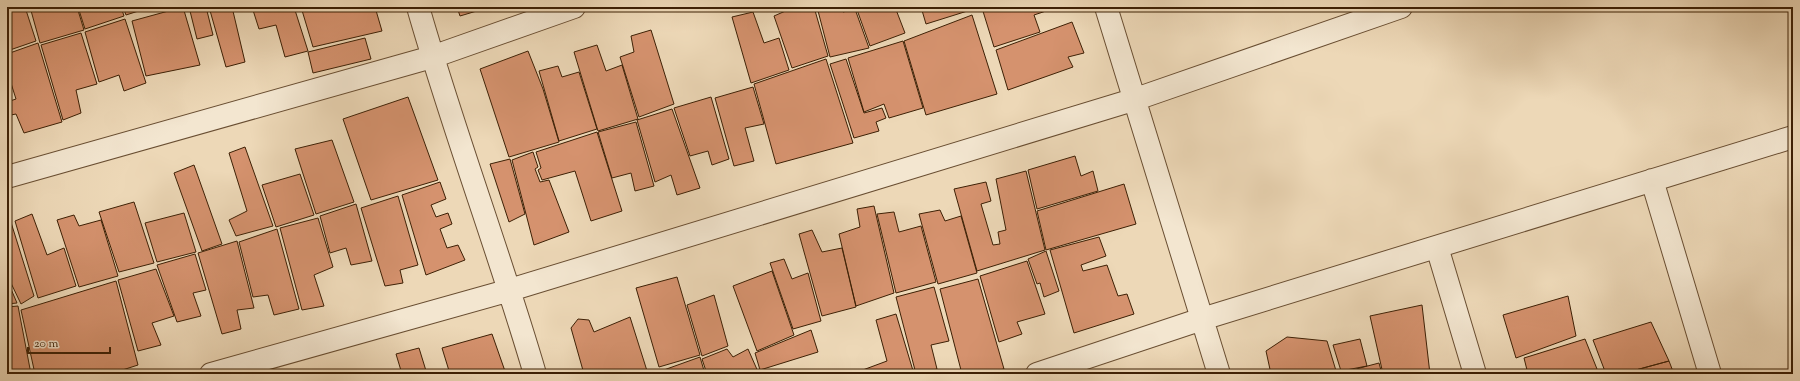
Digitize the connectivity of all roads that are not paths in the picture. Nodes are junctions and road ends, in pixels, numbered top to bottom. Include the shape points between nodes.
1 (418, 7) edge
2 (574, 7) edge
3 (1106, 7) edge
4 (1401, 7) edge
5 (432, 57) junction
6 (1136, 99) junction
7 (1793, 136) edge
8 (7, 177) edge
9 (1652, 180) junction
10 (1437, 247) junction
11 (510, 290) junction
12 (1202, 318) junction
13 (211, 374) edge
14 (535, 374) edge
15 (1037, 374) edge
16 (1219, 374) edge
17 (1475, 374) edge
18 (1710, 374) edge

1 - 5 street
2 - 5 street
3 - 6 street
4 - 6 street
5 - 8 street
5 - 11 street
6 - 11 street
6 - 12 street
7 - 9 street
9 - 10 street
9 - 18 street
10 - 12 street
10 - 17 street
11 - 13 street
11 - 14 street
12 - 15 street
12 - 16 street

